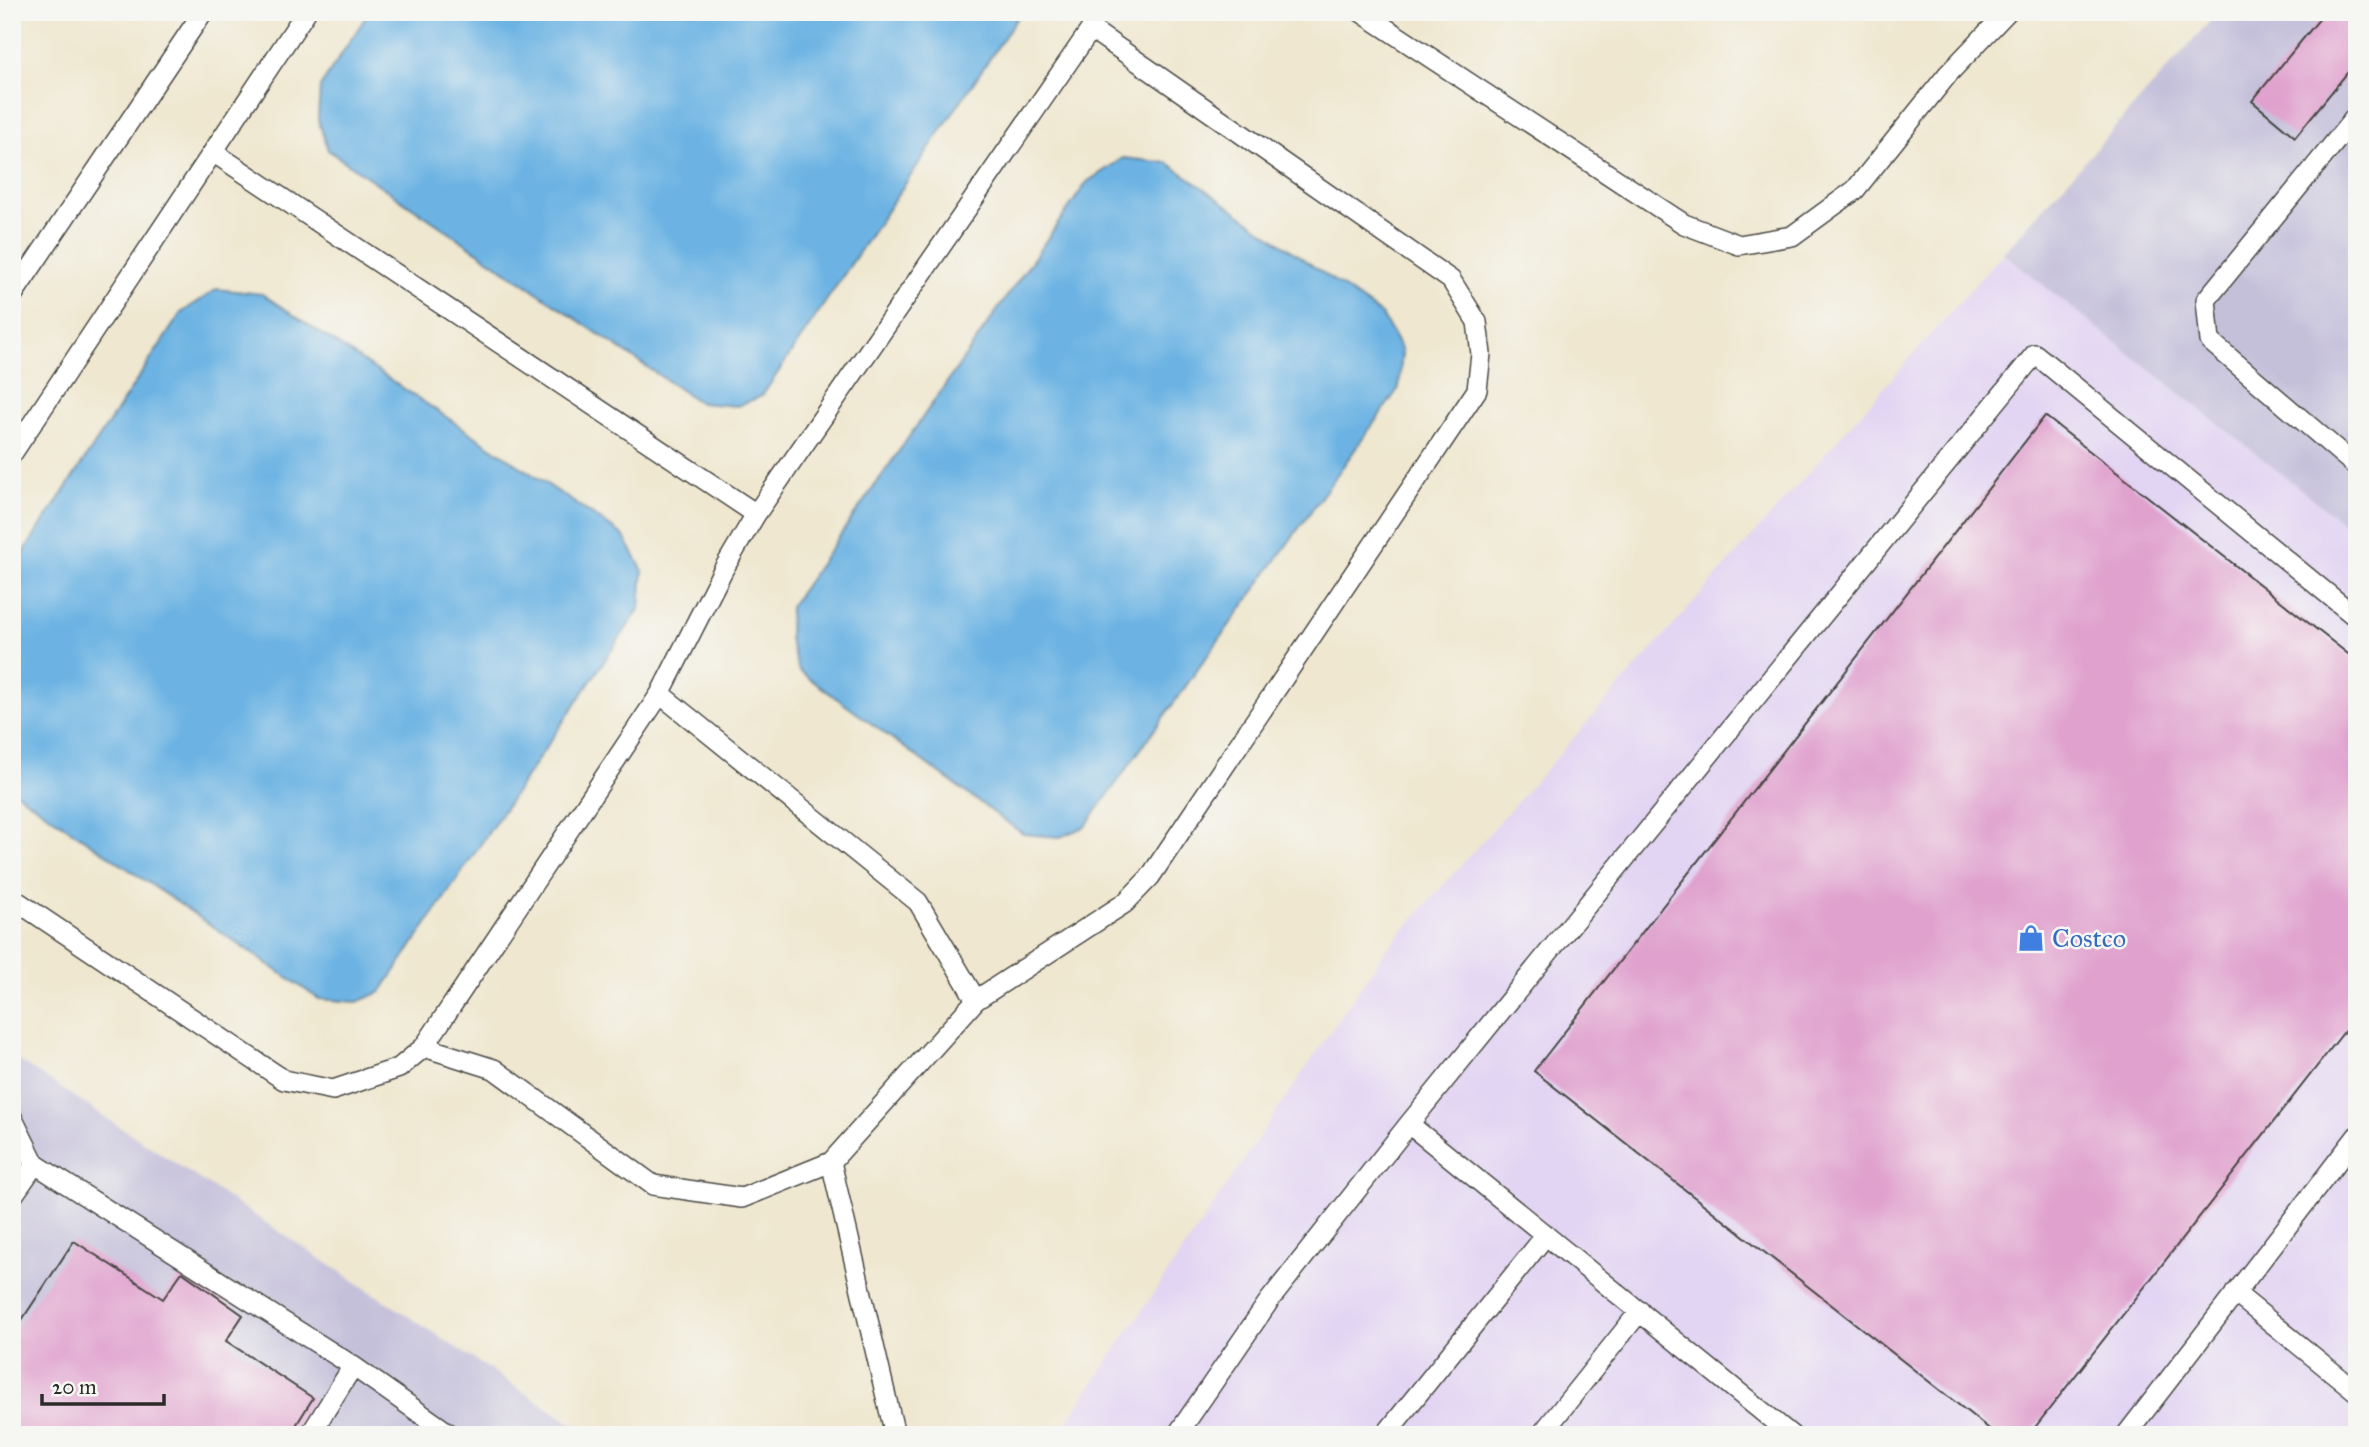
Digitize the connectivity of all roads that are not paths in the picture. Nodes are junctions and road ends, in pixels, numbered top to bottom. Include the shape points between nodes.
1 (203, 12) edge
2 (306, 12) edge
3 (1362, 12) edge
4 (2007, 12) edge
5 (1091, 21) edge
6 (2357, 115) edge
7 (213, 152) junction
8 (12, 296) edge
9 (12, 454) edge
10 (2357, 467) edge
11 (756, 514) junction
12 (2357, 618) edge
13 (660, 694) junction
14 (12, 898) edge
15 (976, 1000) junction
16 (424, 1047) junction
17 (12, 1117) edge
18 (1409, 1124) junction
19 (2357, 1136) edge
20 (831, 1163) junction
21 (35, 1164) junction
22 (12, 1197) edge
23 (1546, 1235) junction
24 (2235, 1293) junction
25 (1640, 1311) junction
26 (353, 1366) junction
27 (2357, 1392) edge
28 (310, 1435) edge
29 (451, 1435) edge
30 (895, 1435) edge
31 (1177, 1435) edge
32 (1385, 1435) edge
33 (1541, 1435) edge
34 (1791, 1435) edge
35 (2126, 1435) edge

1 - 8 lane
2 - 7 lane
3 - 4 lane via 1684,224 1739,246 1792,236 1855,190 1948,74
5 - 11 lane
5 - 15 lane via 1451,280 1477,322 1482,354 1477,390 1150,877 1125,903
6 - 10 lane via 2206,300 2210,341
7 - 9 lane
7 - 11 lane
11 - 13 lane
12 - 18 lane via 2035,354
13 - 15 lane via 918,902
13 - 16 lane
14 - 16 lane via 284,1080 333,1090 399,1068
15 - 20 lane
16 - 20 lane via 494,1069 653,1185 742,1198
17 - 21 lane
18 - 23 lane
18 - 31 lane via 1269,1301
19 - 24 lane
20 - 30 lane
21 - 22 lane
21 - 26 lane
23 - 25 lane
23 - 32 lane
24 - 27 lane
24 - 35 lane
25 - 33 lane
25 - 34 lane
26 - 28 lane
26 - 29 lane

